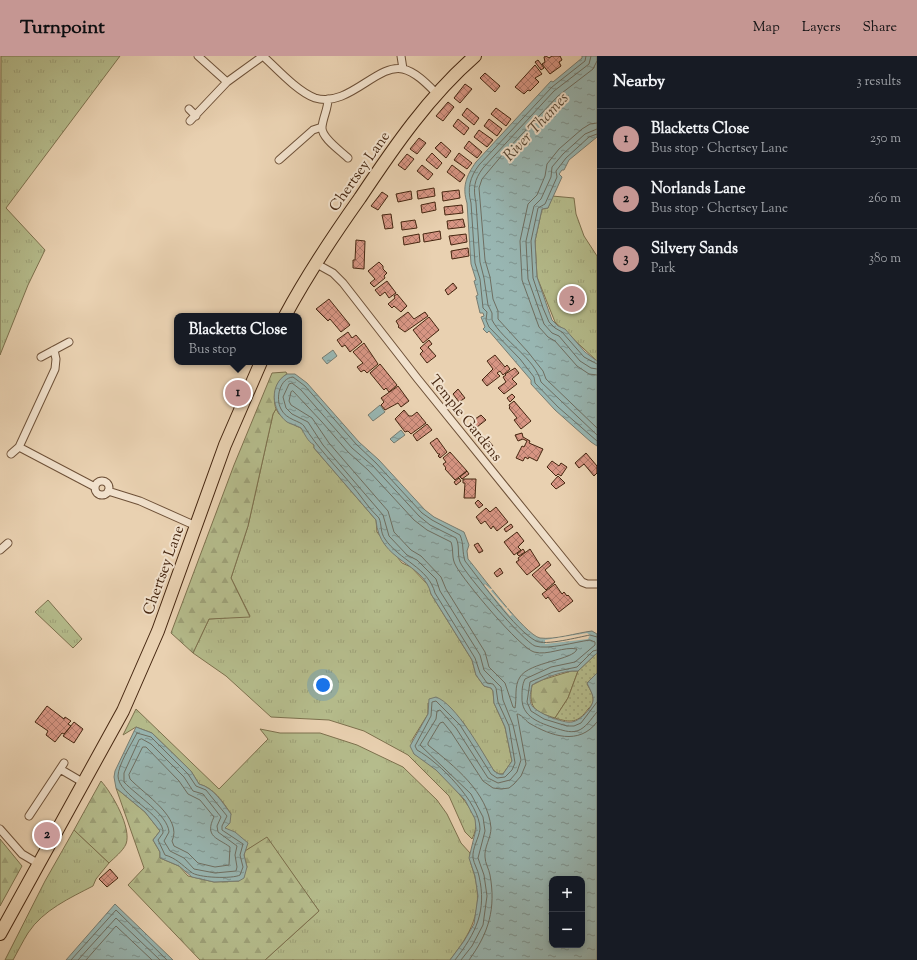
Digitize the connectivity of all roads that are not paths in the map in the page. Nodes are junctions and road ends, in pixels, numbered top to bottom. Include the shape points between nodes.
1 (198, 56) edge
2 (263, 56) edge
3 (402, 56) edge
4 (475, 56) edge
5 (403, 69) junction
6 (227, 82) junction
7 (437, 94) junction
8 (328, 99) junction
9 (189, 109) dead end
10 (322, 127) junction
11 (348, 158) dead end
12 (279, 160) dead end
13 (315, 263) junction
14 (287, 313) edge
15 (69, 342) dead end
16 (54, 350) junction
17 (41, 357) dead end
18 (260, 365) edge
19 (19, 447) junction
20 (11, 454) dead end
21 (196, 526) junction
22 (8, 543) dead end
23 (0, 550) edge
24 (597, 584) edge
25 (84, 783) junction
26 (29, 816) dead end
27 (0, 829) edge
28 (39, 864) junction
29 (0, 934) edge

1 - 6 street
2 - 6 street
2 - 8 street via 307,95
3 - 5 street
4 - 7 main road, Chertsey Lane
5 - 7 street via 414,74
5 - 8 street via 390,70 342,96
6 - 9 street via 193,118
7 - 13 main road, Chertsey Lane via 381,166
8 - 10 street
10 - 11 street via 326,136
10 - 12 street via 313,130
13 - 14 main road, Chertsey Lane
13 - 24 street, Temple Gardens via 333,273 343,283 582,582
15 - 16 street
16 - 17 street
16 - 19 street via 55,370
18 - 21 main road, Chertsey Lane via 225,445
19 - 20 street
19 - 21 street via 95,487 99,494 104,495 108,491 140,501
21 - 25 main road, Chertsey Lane via 146,660 123,711
22 - 23 street
25 - 26 street via 62,766
25 - 28 main road, Chertsey Lane
27 - 28 street via 22,854
28 - 29 main road, Chertsey Lane

